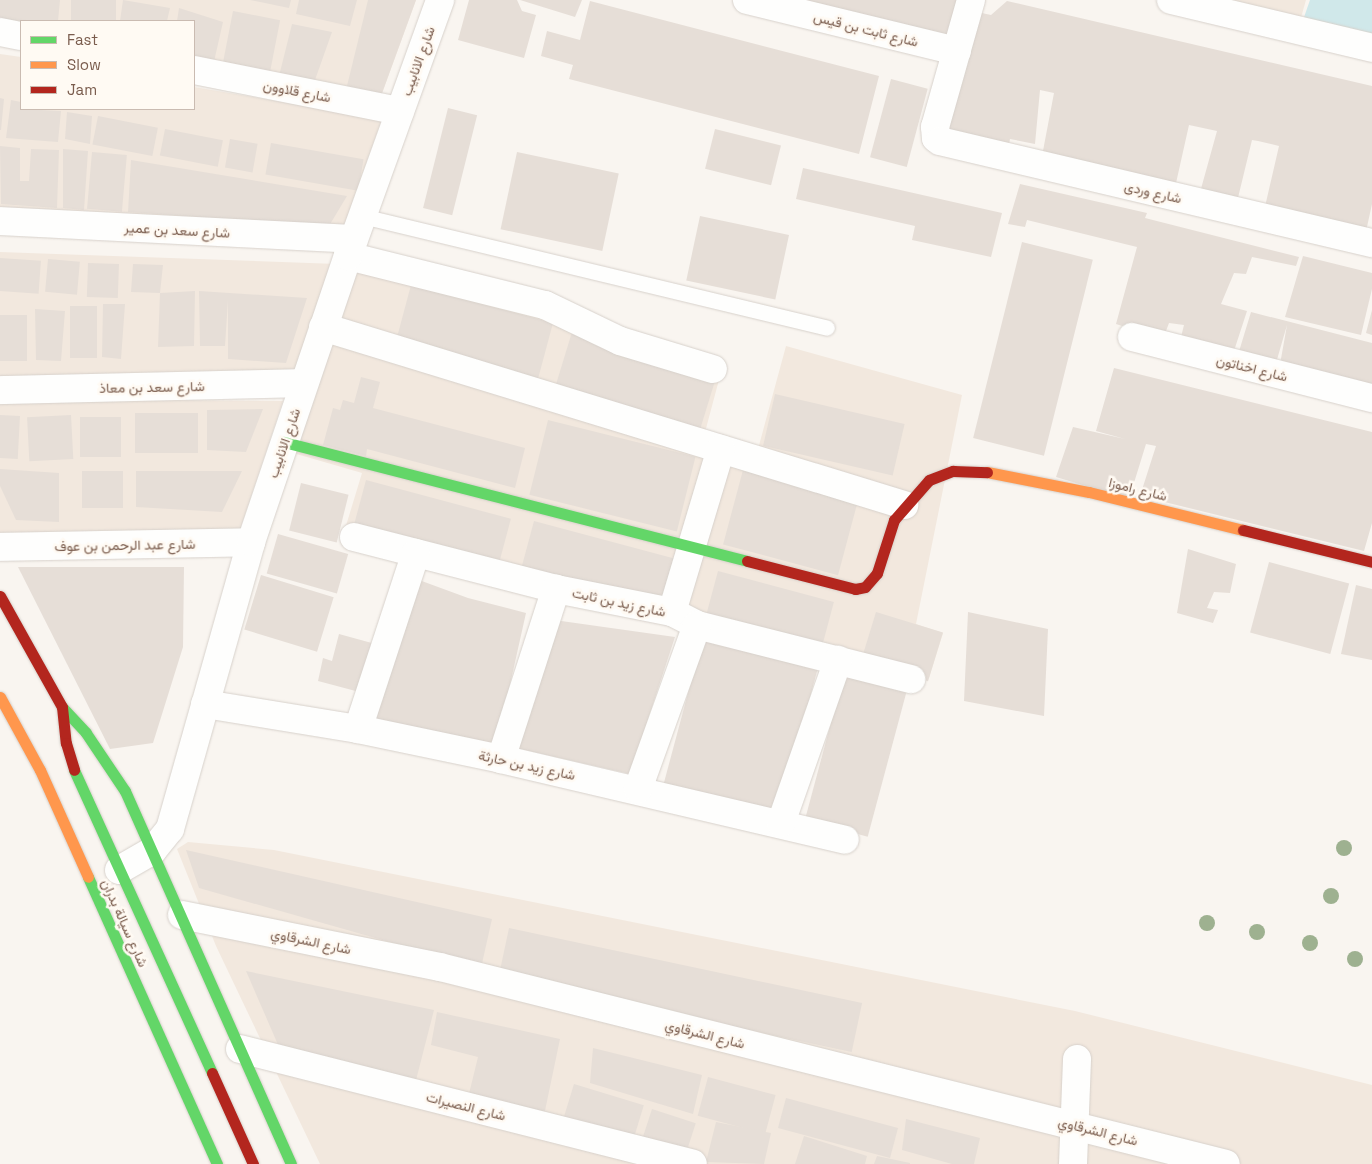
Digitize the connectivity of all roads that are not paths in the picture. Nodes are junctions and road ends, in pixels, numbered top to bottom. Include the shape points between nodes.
1 (440, 0) edge
2 (747, 0) edge
3 (971, 0) edge
4 (1171, 0) edge
5 (0, 32) edge
6 (20, 36) edge
7 (1372, 48) edge
8 (956, 51) junction
9 (195, 70) edge
10 (400, 111) junction
11 (0, 221) edge
12 (354, 237) junction
13 (1372, 243) edge
14 (323, 327) junction
15 (827, 328) dead end
16 (1132, 338) dead end
17 (713, 369) dead end
18 (304, 383) junction
19 (0, 390) edge
20 (1372, 398) edge
21 (284, 442) junction
22 (721, 449) junction
23 (904, 505) junction
24 (354, 537) dead end
25 (250, 542) junction
26 (692, 546) junction
27 (0, 547) edge
28 (416, 553) junction
29 (1372, 562) edge
30 (556, 589) junction
31 (0, 596) edge
32 (672, 612) junction
33 (697, 625) junction
34 (838, 660) junction
35 (911, 679) dead end
36 (0, 697) edge
37 (205, 704) junction
38 (62, 707) junction
39 (358, 729) junction
40 (501, 759) junction
41 (638, 789) junction
42 (781, 823) junction
43 (845, 840) dead end
44 (153, 850) junction
45 (119, 870) junction
46 (182, 914) junction
47 (240, 1049) junction
48 (1077, 1059) dead end
49 (1075, 1125) junction
50 (217, 1164) edge
51 (254, 1164) edge
52 (291, 1164) edge
53 (693, 1164) edge
54 (1073, 1164) edge
55 (1226, 1164) edge

1 - 10 street, شارع الانابيب
2 - 8 street, شارع ثابت بن قيس
3 - 8 street
4 - 7 street
5 - 6 street
8 - 13 street, شارع وردى via 935,127 936,138 945,143
9 - 10 street, شارع قلاوون
10 - 12 street, شارع الانابيب
11 - 12 street, شارع سعد بن عمير
12 - 14 street, شارع الانابيب
12 - 15 lane
12 - 17 street, شارع سعد بن عمير via 545,305 598,332
14 - 18 street, شارع الانابيب
14 - 22 street
16 - 20 street, شارع اخناتون
18 - 19 street, شارع سعد بن معاذ
18 - 21 street, شارع الانابيب
21 - 25 street, شارع الانابيب
21 - 26 street, شارع راموزا
22 - 23 street
22 - 26 street
23 - 26 street, شارع راموزا via 894,520 877,573 865,587 846,587
23 - 29 street, شارع راموزا via 929,480 953,471 980,471 1089,492
24 - 28 street, شارع زيد بن ثابت
25 - 27 street, شارع عبد الرحمن بن عوف
25 - 37 street, شارع الانابيب
26 - 32 street
28 - 30 street, شارع زيد بن ثابت
28 - 39 street
30 - 32 street, شارع زيد بن ثابت
30 - 40 street
31 - 38 street, شارع سيالة بدران
32 - 33 street, شارع زيد بن ثابت
33 - 34 street, شارع زيد بن ثابت
33 - 41 street
34 - 35 street, شارع زيد بن ثابت
34 - 42 street
36 - 50 street, شارع سيالة بدران via 40,770
37 - 39 street, شارع زيد بن حارثة
37 - 44 street, شارع الانابيب via 170,828
38 - 44 street, شارع سيالة بدران via 107,761
38 - 45 street, شارع سيالة بدران via 66,743 76,776
39 - 40 street, شارع زيد بن حارثة
40 - 41 street, شارع زيد بن حارثة
41 - 42 street, شارع زيد بن حارثة
42 - 43 street, شارع زيد بن حارثة
44 - 45 street, شارع الانابيب
44 - 46 street, شارع سيالة بدران
45 - 51 street, شارع سيالة بدران
46 - 47 street, شارع سيالة بدران
46 - 49 street, شارع الشرقاوي via 440,967
47 - 52 street, شارع سيالة بدران
47 - 53 street, شارع النصيرات
48 - 49 street
49 - 54 street
49 - 55 street, شارع الشرقاوي

